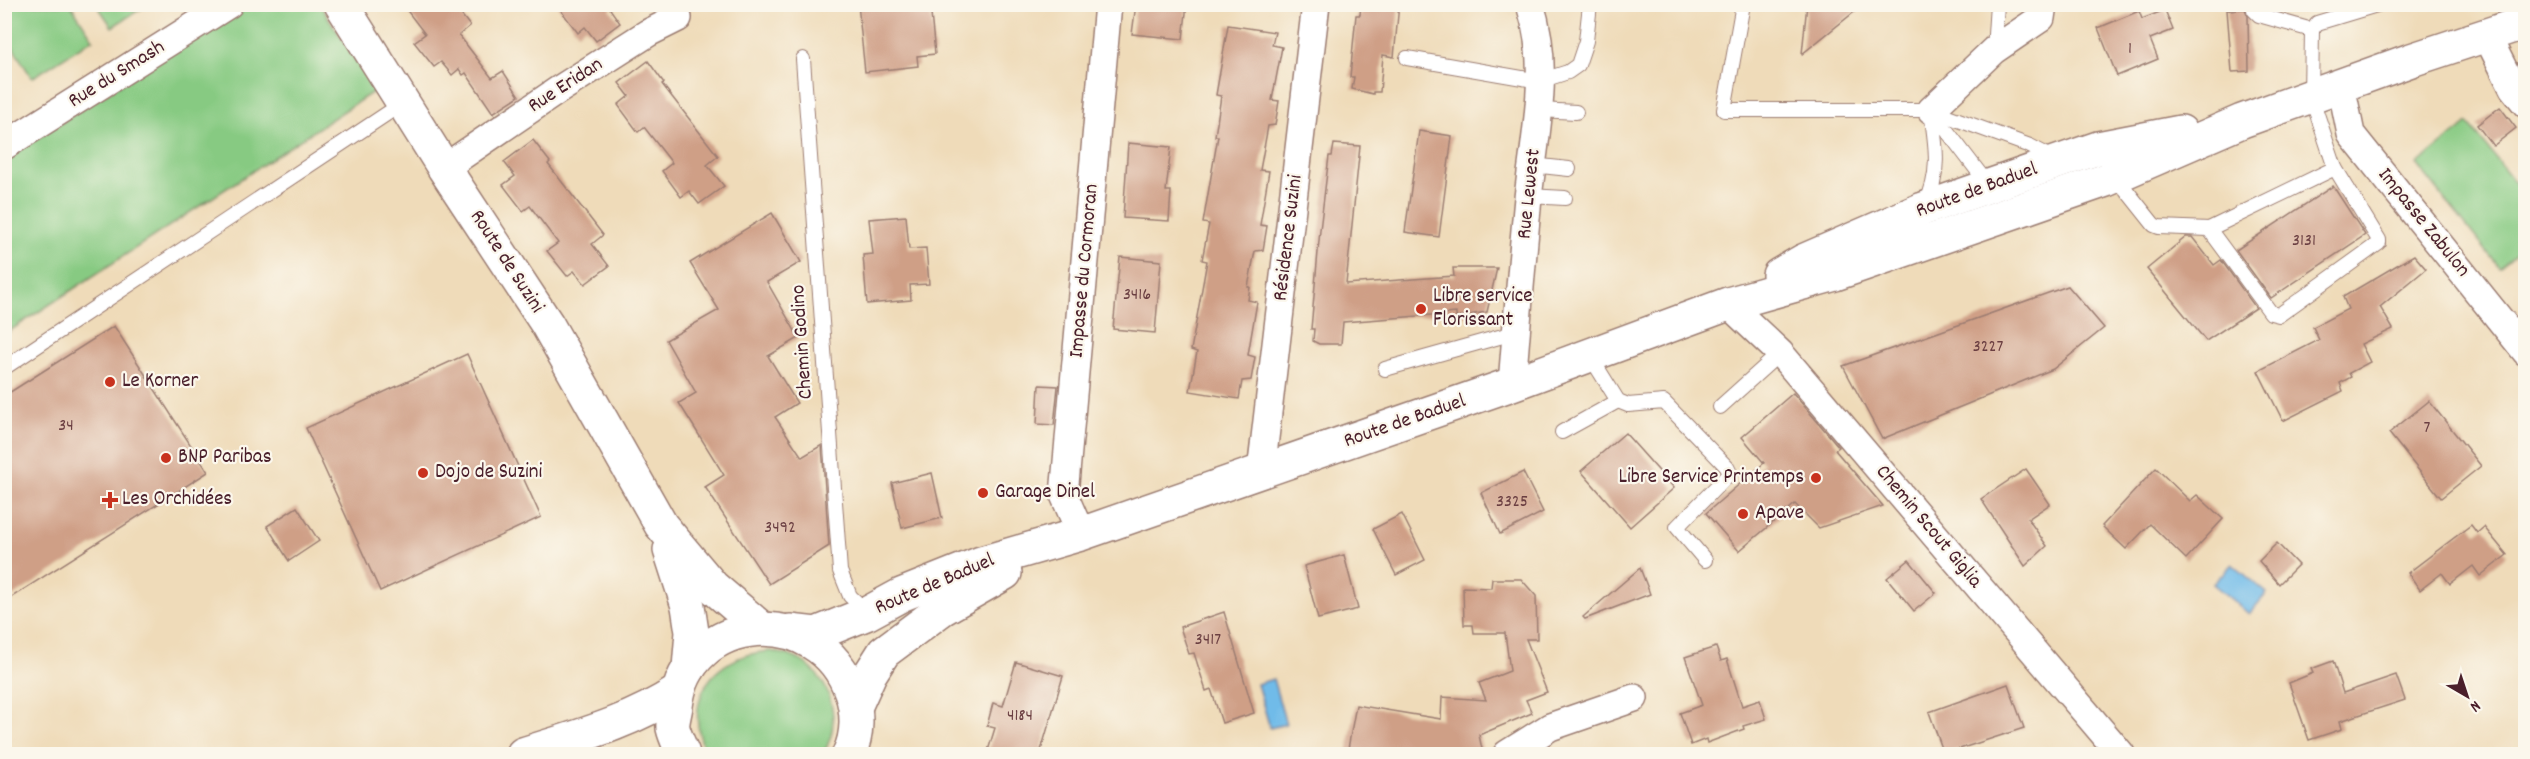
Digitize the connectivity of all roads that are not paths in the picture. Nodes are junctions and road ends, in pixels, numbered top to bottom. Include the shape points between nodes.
1 (229, 4) edge
2 (341, 4) edge
3 (669, 4) edge
4 (1108, 4) edge
5 (1316, 4) edge
6 (1530, 4) edge
7 (1590, 4) edge
8 (1743, 4) edge
9 (1997, 4) edge
10 (2043, 4) edge
11 (2254, 4) edge
12 (2380, 4) edge
13 (2526, 22) edge
14 (2312, 30) junction
15 (2487, 36) junction
16 (1994, 50) junction
17 (1407, 58) dead end
18 (803, 59) dead end
19 (1540, 81) junction
20 (2326, 90) junction
21 (403, 103) junction
22 (2526, 104) edge
23 (1540, 110) junction
24 (1931, 110) junction
25 (1576, 112) dead end
26 (2242, 121) junction
27 (4, 146) edge
28 (2059, 162) junction
29 (1532, 165) junction
30 (444, 168) junction
31 (2335, 168) junction
32 (1569, 169) dead end
33 (2115, 176) junction
34 (1528, 196) junction
35 (1565, 198) dead end
36 (2000, 199) junction
37 (1923, 209) junction
38 (2209, 229) junction
39 (1728, 304) junction
40 (1516, 332) junction
41 (2526, 352) edge
42 (1780, 353) junction
43 (1590, 356) junction
44 (4, 369) edge
45 (1385, 369) dead end
46 (1512, 384) junction
47 (1618, 401) junction
48 (1720, 407) dead end
49 (1562, 432) dead end
50 (1261, 472) junction
51 (661, 525) junction
52 (1081, 534) junction
53 (1705, 560) dead end
54 (868, 613) junction
55 (776, 630) junction
56 (683, 680) junction
57 (1634, 698) dead end
58 (856, 736) edge
59 (523, 754) edge
60 (683, 754) edge
61 (1507, 754) edge
62 (2121, 754) edge

1 - 27 street, Rue du Smash
2 - 21 main road, Route de Suzini
3 - 30 street, Rue Eridan via 678,18 557,91
4 - 52 street, Impasse du Cormoran via 1064,495
5 - 50 street, Résidence Suzini
6 - 19 street, Rue Lewest via 1540,41
7 - 19 lane via 1586,41 1578,65
8 - 24 lane via 1724,110
9 - 16 lane
10 - 16 street via 2041,18
11 - 14 lane via 2259,15
12 - 14 lane via 2317,23
13 - 15 main road, Route de Baduel
14 - 20 lane
15 - 20 main road, Route de Baduel
15 - 22 street via 2513,88
16 - 24 street
17 - 19 lane
18 - 54 lane, Chemin Godino via 840,572 850,596
19 - 23 street, Rue Lewest
20 - 26 main road, Route de Baduel
20 - 31 lane
20 - 41 street, Impasse Zabulon via 2351,134
21 - 30 main road, Route de Suzini
21 - 44 lane
23 - 25 lane
23 - 29 street, Rue Lewest
24 - 28 lane via 2030,146
24 - 36 lane
24 - 37 lane via 1938,156 1932,192
26 - 28 main road, Route de Baduel via 2098,148
26 - 33 main road, Route de Baduel
28 - 36 main road, Route de Baduel
29 - 32 lane
29 - 34 street, Rue Lewest
30 - 51 main road, Route de Suzini via 547,324
31 - 38 lane
31 - 38 lane via 2379,243 2279,315 2271,314
33 - 36 main road, Route de Baduel
33 - 38 lane via 2154,225
34 - 35 lane
34 - 40 street, Rue Lewest
36 - 37 main road, Route de Baduel
36 - 39 main road, Route de Baduel via 1835,274
37 - 39 main road, Route de Baduel via 1803,261
39 - 42 street, Chemin Scout Giglia
39 - 43 main road, Route de Baduel
40 - 45 lane
40 - 46 street, Rue Lewest
42 - 48 lane
42 - 62 street, Chemin Scout Giglia
43 - 46 main road, Route de Baduel
43 - 47 lane
46 - 50 main road, Route de Baduel
47 - 49 lane
47 - 53 lane via 1628,405 1664,402 1727,466 1730,473 1677,527
50 - 52 main road, Route de Baduel
51 - 55 main road, Route de Suzini via 707,581
51 - 56 main road, Route de Suzini via 683,586 692,632
52 - 54 main road, Route de Baduel via 981,563 901,595
52 - 58 main road, Route de Baduel via 971,591 884,652 870,674
54 - 55 main road, Route de Baduel via 816,634
55 - 56 main road, Route de Baduel via 728,636 704,651
55 - 58 main road, Route de Suzini via 826,651 845,675
56 - 59 main road, Route de Baduel via 632,717
56 - 60 main road, Route de Suzini via 673,728
57 - 61 street via 1550,727

